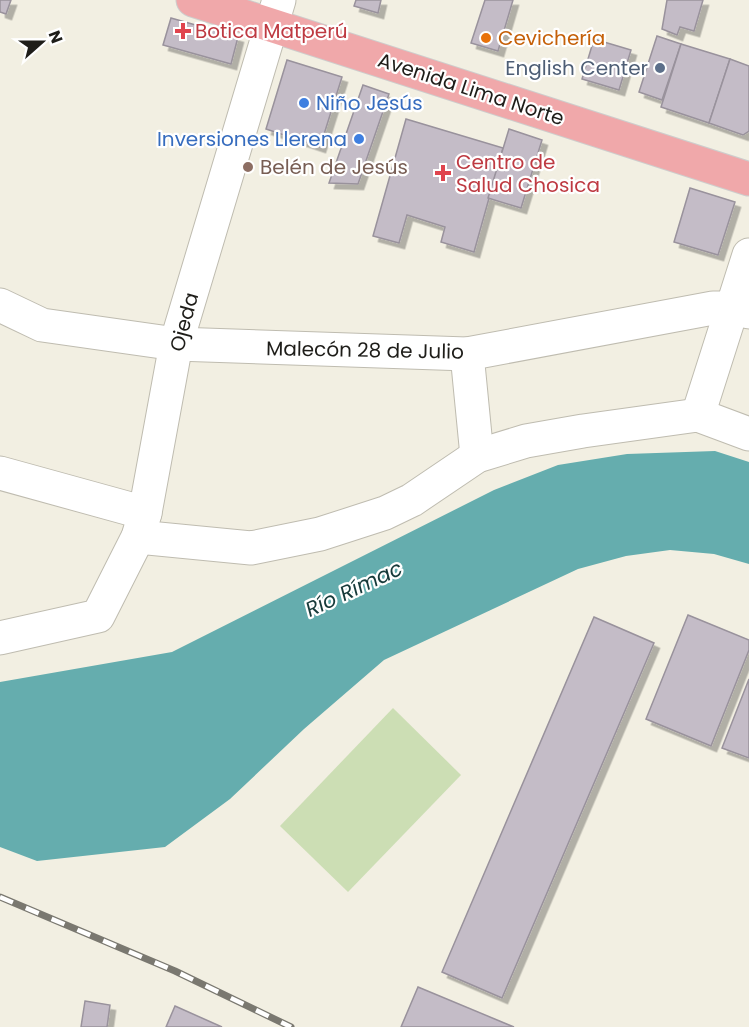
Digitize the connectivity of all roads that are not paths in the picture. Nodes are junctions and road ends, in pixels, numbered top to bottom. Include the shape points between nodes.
1 (194, 0) edge
2 (274, 12) edge
3 (749, 179) edge
4 (749, 255) edge
5 (0, 305) edge
6 (741, 310) edge
7 (176, 344) junction
8 (467, 354) junction
9 (698, 415) junction
10 (749, 434) edge
11 (477, 456) junction
12 (0, 473) edge
13 (141, 525) junction
14 (0, 638) edge

1 - 2 highway, Avenida Lima Norte
2 - 3 highway, Avenida Lima Norte
2 - 7 street, Ojeda
4 - 6 street
5 - 7 street, Malecón 28 de Julio via 42,325
6 - 8 street, Malecón 28 de Julio via 713,308
6 - 9 street
7 - 8 street, Malecón 28 de Julio
7 - 13 street, Ojeda
8 - 11 street
9 - 10 street
9 - 11 street via 526,441
11 - 13 street via 412,500 320,534 251,548
12 - 13 street
13 - 14 street, Ojeda via 98,616

